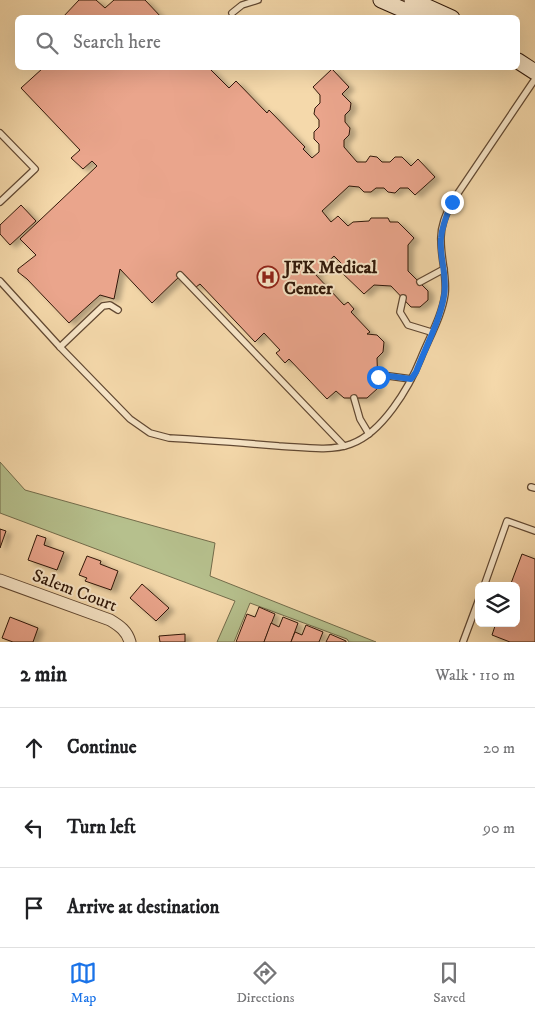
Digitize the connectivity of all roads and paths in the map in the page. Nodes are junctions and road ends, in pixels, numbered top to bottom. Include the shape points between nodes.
1 (258, 0) edge
2 (381, 0) edge
3 (412, 0) edge
4 (232, 13) dead end
5 (415, 15) edge
6 (445, 15) edge
7 (520, 62) edge
8 (535, 72) edge
9 (535, 79) edge
10 (0, 133) edge
11 (0, 202) edge
12 (444, 269) junction
13 (180, 276) dead end
14 (0, 281) edge
15 (420, 282) dead end
16 (403, 298) dead end
17 (118, 310) dead end
18 (431, 332) junction
19 (60, 347) junction
20 (378, 377) dead end
21 (411, 379) junction
22 (354, 398) dead end
23 (369, 434) junction
24 (344, 446) junction
25 (535, 531) edge
26 (0, 580) edge
27 (485, 582) edge
28 (475, 610) edge
29 (130, 642) edge
30 (463, 642) edge

1 - 4 lane via 242,5
2 - 5 street
3 - 6 street
7 - 8 street
9 - 12 lane via 452,202 440,240
10 - 11 lane via 34,170
12 - 15 lane
12 - 18 lane via 445,295
13 - 24 lane
14 - 19 lane
16 - 18 lane via 400,312 408,325
17 - 19 lane via 110,305 103,306
18 - 21 lane
19 - 24 lane via 130,419 150,433 169,438 300,447
20 - 21 lane
21 - 23 lane via 379,426
22 - 23 lane via 360,419
23 - 24 lane
25 - 27 lane via 507,521
26 - 29 street, Salem Court via 110,620 121,626
28 - 30 lane

